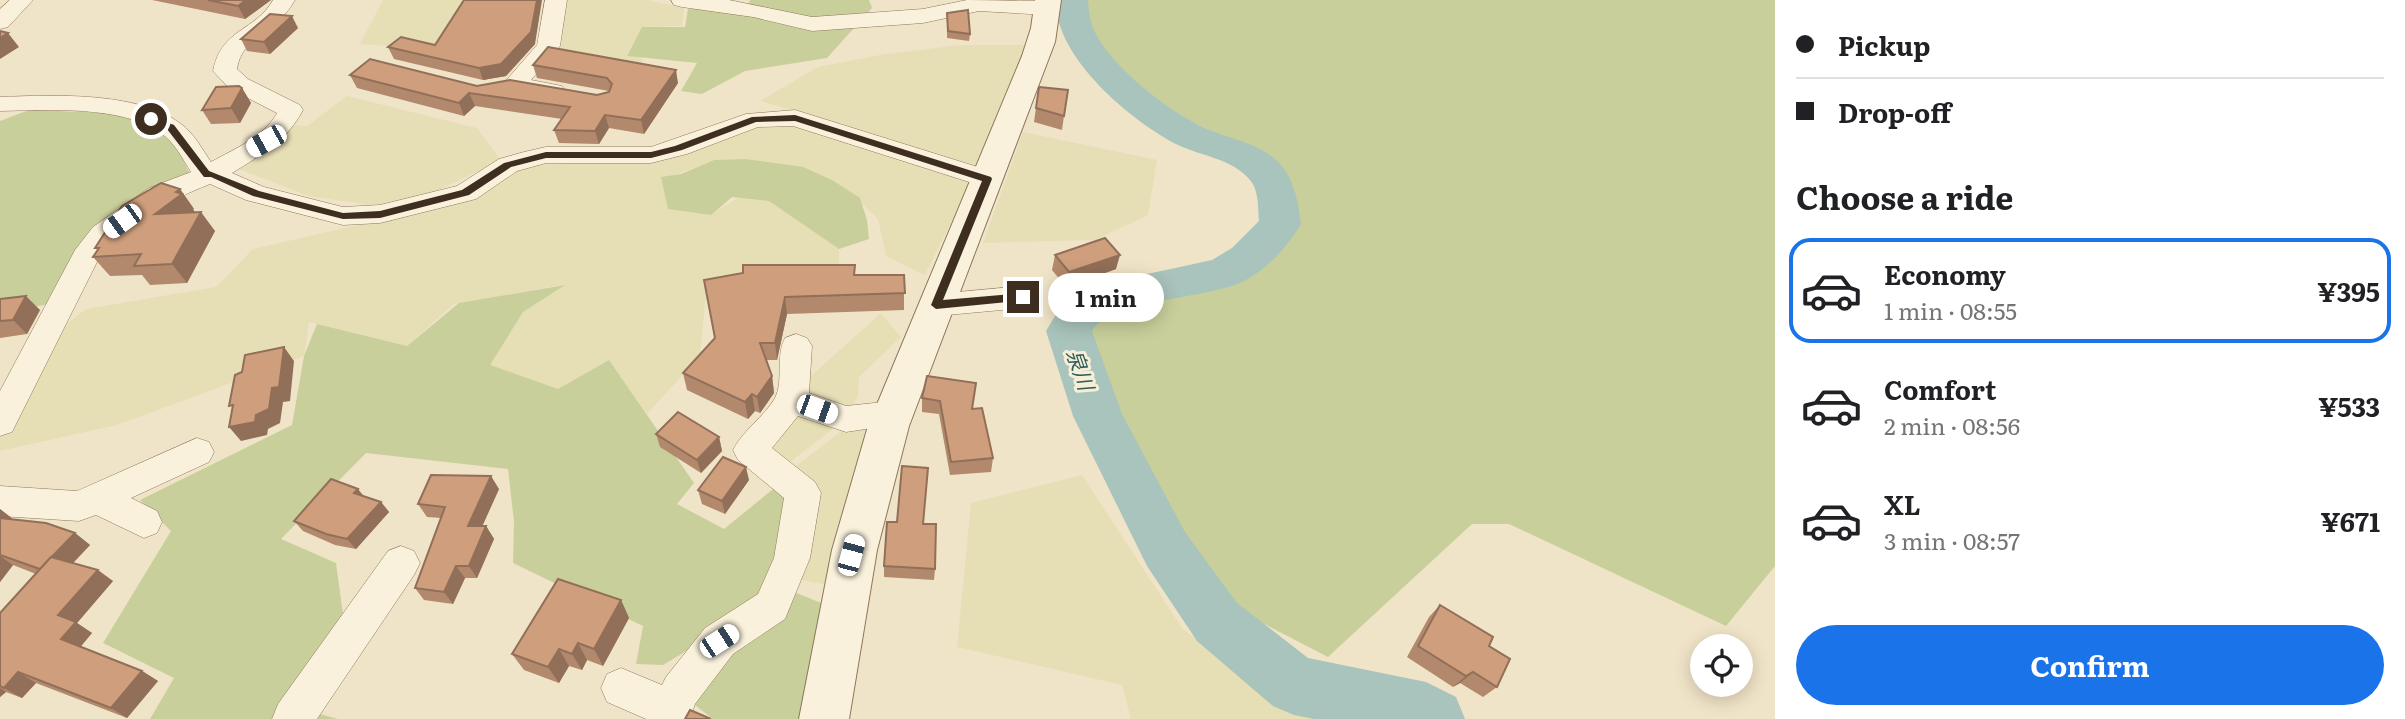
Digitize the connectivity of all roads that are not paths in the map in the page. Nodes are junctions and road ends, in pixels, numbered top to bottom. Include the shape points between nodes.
1 (22, 0) edge
2 (284, 0) edge
3 (556, 0) edge
4 (682, 0) edge
5 (1048, 4) edge
6 (770, 6) edge
7 (870, 10) edge
8 (0, 22) edge
9 (577, 95) edge
10 (0, 104) edge
11 (209, 174) junction
12 (988, 179) junction
13 (1023, 297) dead end
14 (936, 305) junction
15 (796, 346) dead end
16 (792, 400) junction
17 (893, 414) junction
18 (0, 423) edge
19 (197, 452) dead end
20 (96, 498) junction
21 (0, 501) edge
22 (144, 522) dead end
23 (401, 564) dead end
24 (621, 688) dead end
25 (671, 714) edge
26 (293, 719) edge
27 (824, 719) edge

1 - 8 street
2 - 11 street via 280,11 229,50 225,71 239,84 291,110 266,141
3 - 9 street via 548,46 504,86
4 - 6 street
5 - 7 street via 979,4 923,16
5 - 12 street via 1042,35
6 - 7 street via 812,24
10 - 11 street via 132,111 170,127
11 - 12 street via 256,194 343,216 380,214 466,193 508,165 524,160 546,155 651,155 771,117 795,118
11 - 18 street via 159,194 103,234 85,257
12 - 14 street
13 - 14 street
14 - 17 street
15 - 16 street
16 - 17 street via 846,419
16 - 25 street via 750,450 803,493 792,558 772,606 719,641 680,691
17 - 27 street via 851,555
19 - 20 street
20 - 21 street via 79,506
20 - 22 street
23 - 26 street
24 - 25 street

